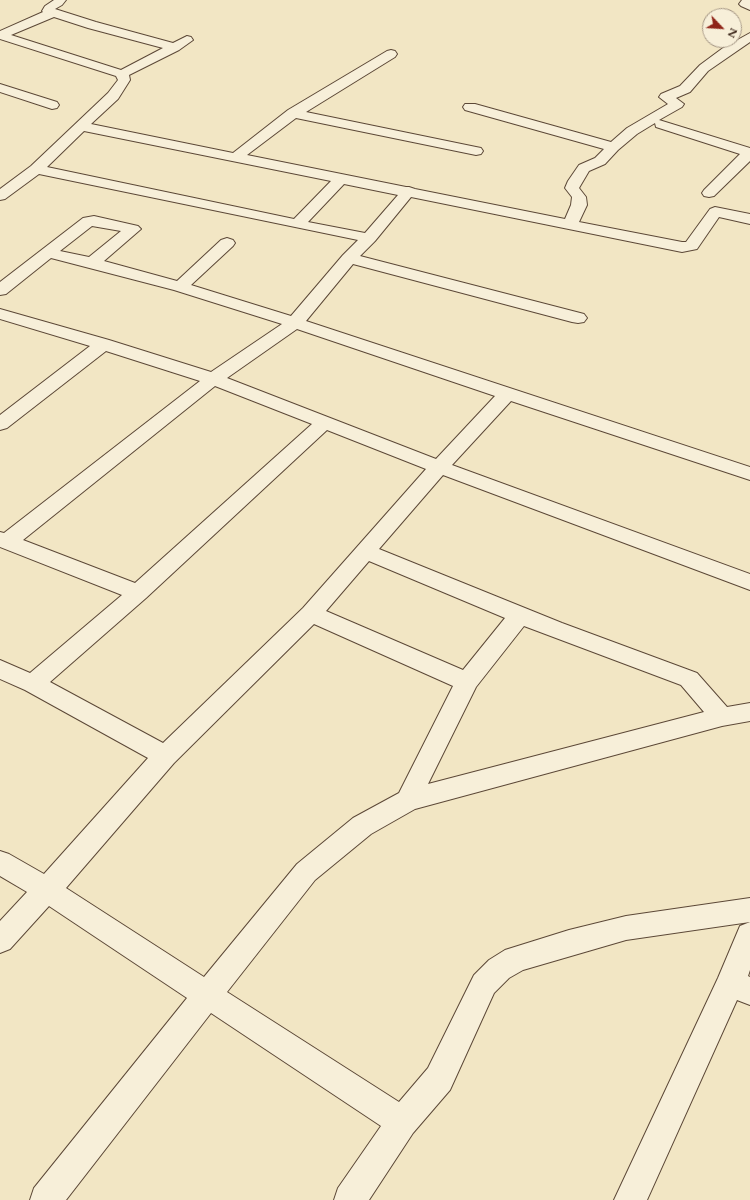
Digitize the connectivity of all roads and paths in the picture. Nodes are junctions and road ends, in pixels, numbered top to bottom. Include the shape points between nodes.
1 (60, 0) edge
2 (748, 0) edge
3 (750, 7) edge
4 (52, 13) junction
5 (0, 35) edge
6 (750, 37) edge
7 (187, 40) dead end
8 (175, 47) junction
9 (392, 54) dead end
10 (122, 74) junction
11 (0, 88) edge
12 (52, 105) dead end
13 (470, 107) dead end
14 (293, 113) junction
15 (661, 124) dead end
16 (80, 126) junction
17 (613, 147) junction
18 (476, 150) dead end
19 (750, 153) edge
20 (236, 157) junction
21 (36, 169) junction
22 (341, 179) junction
23 (409, 191) junction
24 (709, 193) dead end
25 (0, 196) edge
26 (750, 219) edge
27 (297, 224) junction
28 (570, 225) junction
29 (369, 238) junction
30 (227, 243) dead end
31 (48, 253) junction
32 (349, 258) junction
33 (92, 263) junction
34 (180, 287) junction
35 (0, 290) edge
36 (1, 316) edge
37 (578, 318) dead end
38 (295, 323) junction
39 (103, 344) junction
40 (213, 378) junction
41 (508, 393) junction
42 (325, 422) junction
43 (0, 424) edge
44 (439, 467) junction
45 (750, 474) edge
46 (3, 541) edge
47 (367, 552) junction
48 (750, 582) edge
49 (138, 593) junction
50 (311, 614) junction
51 (520, 615) junction
52 (0, 669) edge
53 (468, 682) junction
54 (33, 684) junction
55 (750, 712) edge
56 (722, 717) junction
57 (165, 756) junction
58 (408, 800) junction
59 (0, 862) edge
60 (48, 890) junction
61 (750, 910) edge
62 (750, 935) edge
63 (0, 940) edge
64 (741, 987) edge
65 (207, 995) junction
66 (402, 1122) junction
67 (46, 1200) edge
68 (350, 1200) edge
69 (630, 1200) edge

1 - 4 street via 48,10
2 - 3 street via 745,4
4 - 5 street
4 - 8 street
5 - 10 street
6 - 17 street via 704,68 685,89 666,96 677,104 632,131
7 - 8 street
8 - 10 street
9 - 14 street
10 - 16 street via 124,80 119,89
11 - 12 street
13 - 17 street
14 - 18 street
14 - 20 street
15 - 19 street
16 - 20 street
16 - 21 street
17 - 28 street via 600,161 584,168 575,180 572,188 579,197 579,205
19 - 24 street
20 - 22 street
21 - 25 street
21 - 27 street
22 - 23 street
22 - 27 street
23 - 28 street
23 - 29 street
26 - 28 street via 716,212 691,246 682,247
27 - 29 street
29 - 32 street
30 - 34 street
31 - 33 street
31 - 33 street via 88,222 133,229
31 - 35 street
32 - 37 street
32 - 38 street
33 - 34 street
34 - 38 street
36 - 39 street
38 - 40 street
38 - 41 street
39 - 40 street
39 - 43 street
40 - 42 street
40 - 46 street
41 - 44 street
41 - 45 street
42 - 44 street
42 - 49 street
44 - 47 street
44 - 48 street
46 - 49 street
47 - 50 street
47 - 51 street
49 - 54 street
50 - 53 street
50 - 57 street
51 - 53 street
51 - 56 street via 689,679
52 - 54 street
53 - 58 street
54 - 57 street
55 - 56 street
56 - 58 street
57 - 60 street
58 - 65 street via 362,826 306,872
59 - 60 street
60 - 63 street
60 - 65 street
61 - 66 street via 626,928 515,959 499,969 484,984 439,1078
62 - 64 street
64 - 69 street
65 - 66 street
65 - 67 street
66 - 68 street

